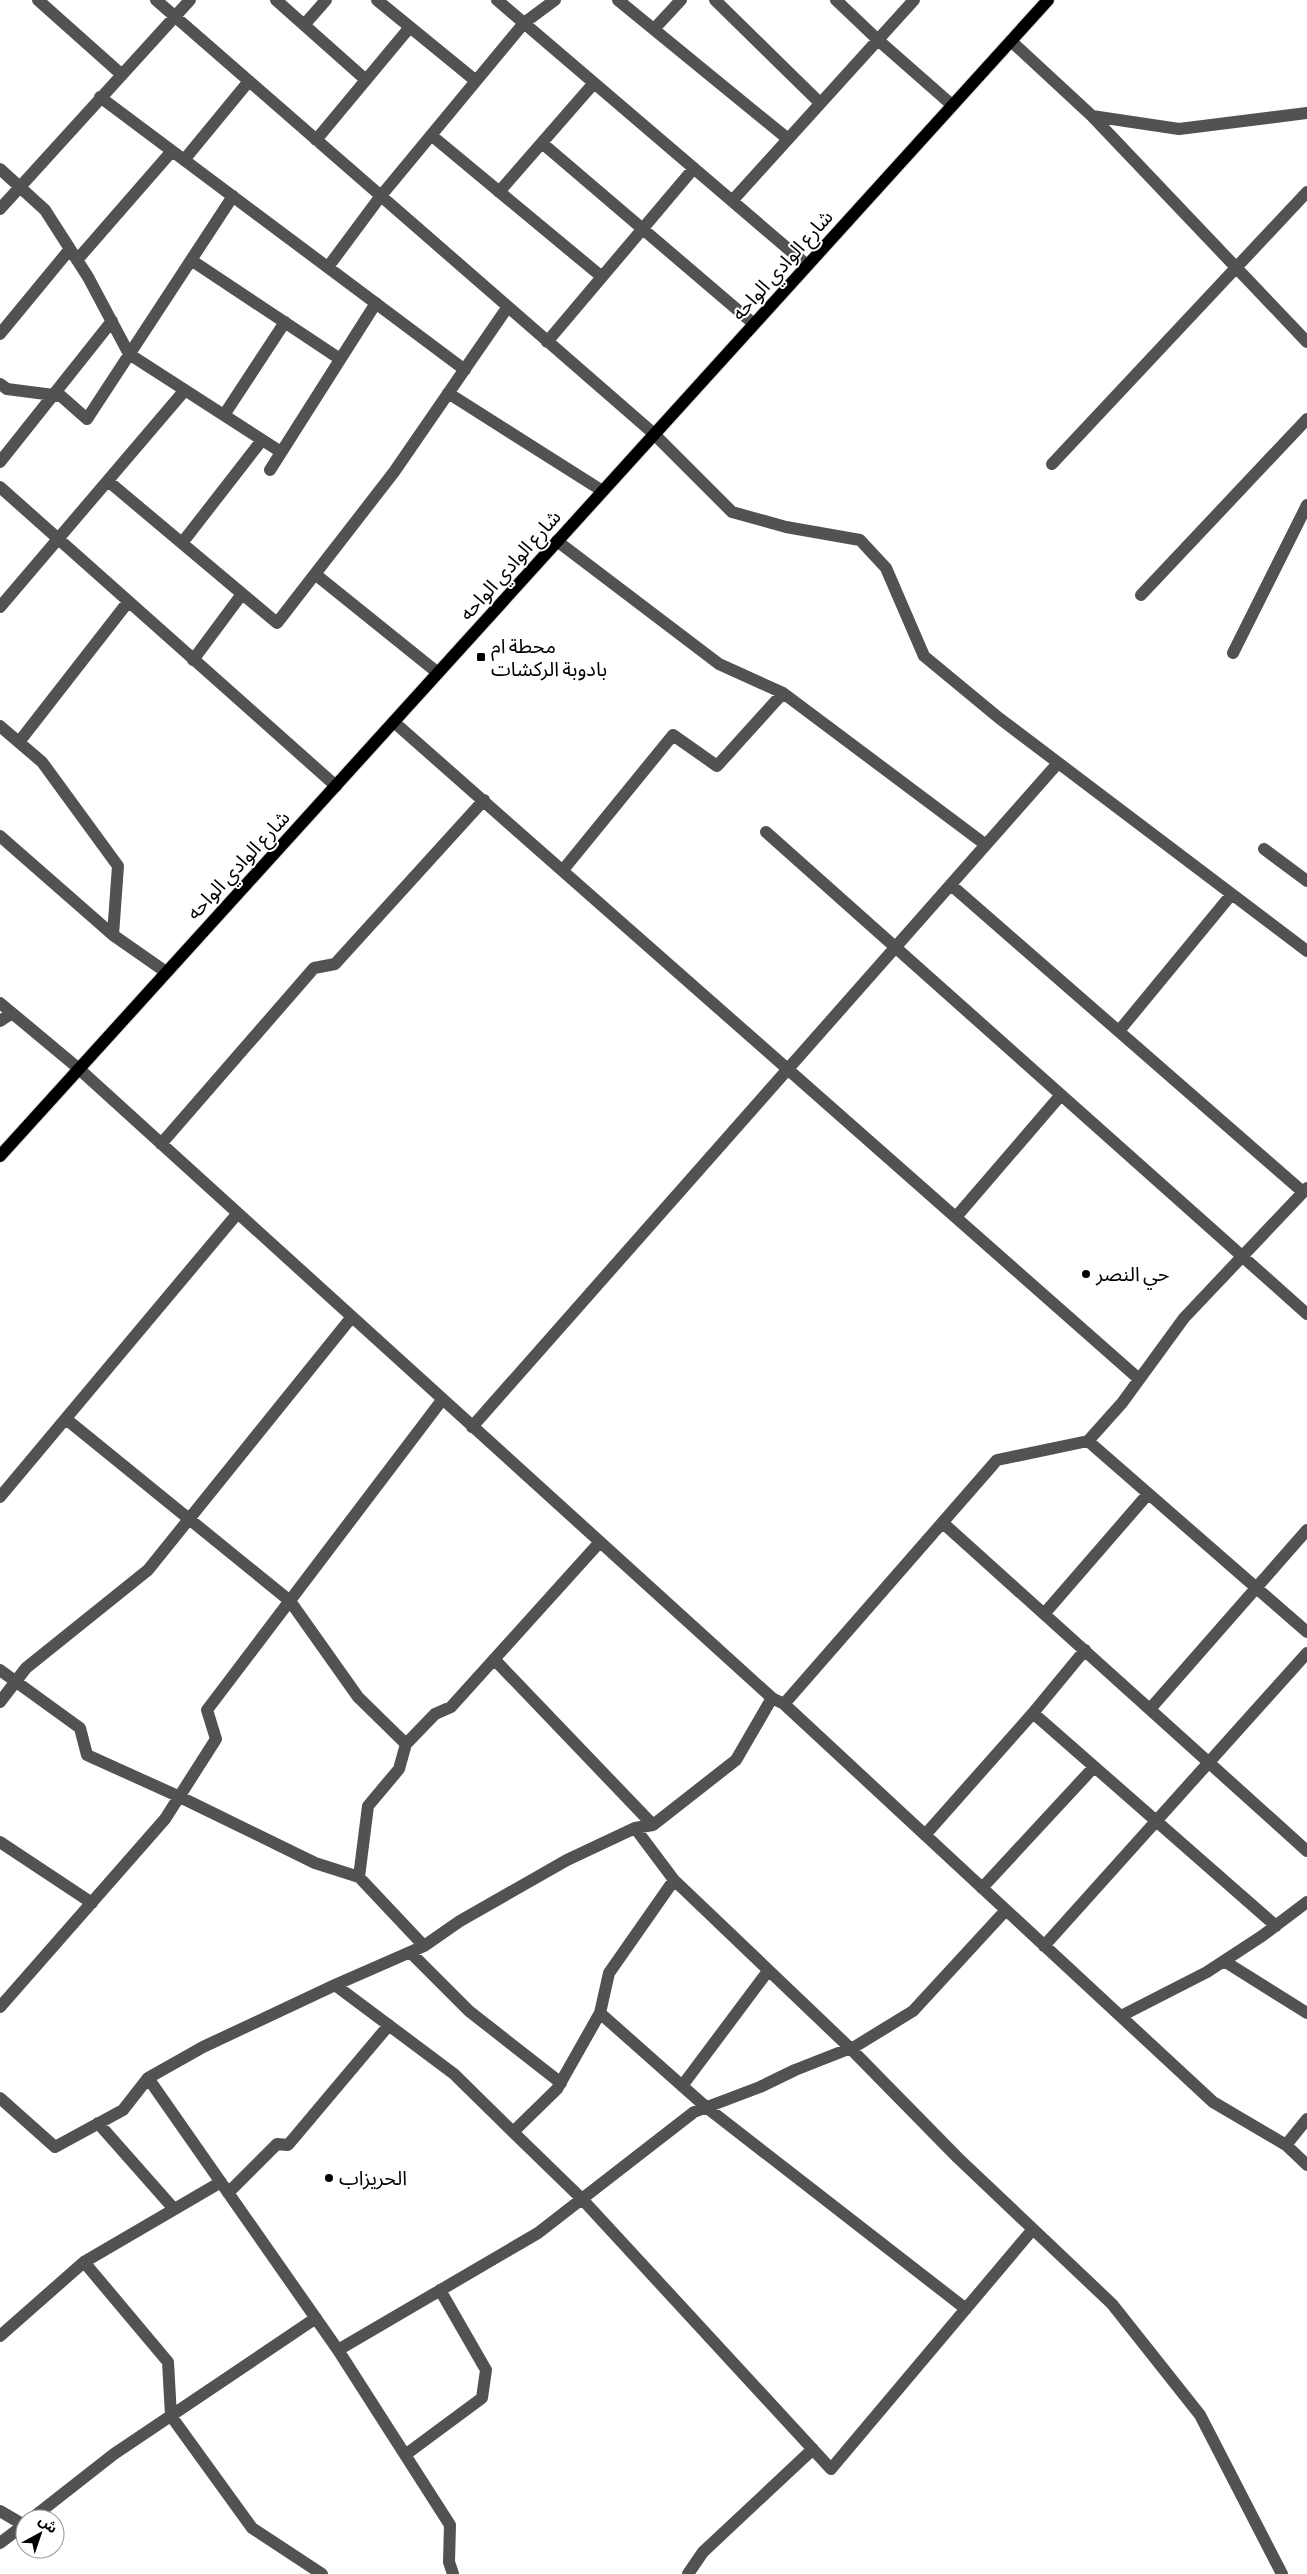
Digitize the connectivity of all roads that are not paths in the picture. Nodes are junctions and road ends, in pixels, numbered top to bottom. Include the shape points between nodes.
1 (38, 0) edge
2 (156, 0) edge
3 (190, 0) edge
4 (276, 0) edge
5 (326, 0) edge
6 (377, 0) edge
7 (497, 0) edge
8 (555, 0) edge
9 (618, 0) edge
10 (681, 0) edge
11 (715, 0) edge
12 (836, 0) edge
13 (914, 0) edge
14 (1048, 0) edge
15 (174, 16) junction
16 (524, 23) junction
17 (304, 25) junction
18 (410, 27) junction
19 (654, 29) junction
20 (878, 40) junction
21 (1011, 41) junction
22 (122, 74) junction
23 (366, 80) junction
24 (476, 81) junction
25 (249, 82) junction
26 (594, 83) junction
27 (100, 97) junction
28 (820, 103) junction
29 (952, 105) junction
30 (1307, 113) edge
31 (1092, 116) junction
32 (431, 136) junction
33 (788, 139) junction
34 (316, 140) junction
35 (542, 143) junction
36 (172, 151) junction
37 (184, 160) junction
38 (694, 168) junction
39 (0, 169) edge
40 (20, 187) junction
41 (499, 192) junction
42 (1307, 192) edge
43 (233, 196) junction
44 (380, 197) junction
45 (732, 201) junction
46 (0, 209) edge
47 (643, 229) junction
48 (70, 249) junction
49 (77, 260) junction
50 (191, 260) junction
51 (807, 266) junction
52 (328, 267) junction
53 (1236, 268) junction
54 (602, 277) junction
55 (376, 303) junction
56 (507, 308) junction
57 (112, 321) junction
58 (285, 322) junction
59 (754, 324) junction
60 (0, 334) edge
61 (547, 342) junction
62 (1307, 342) edge
63 (130, 354) junction
64 (340, 359) junction
65 (465, 370) junction
66 (0, 384) edge
67 (185, 390) junction
68 (448, 393) junction
69 (53, 395) junction
70 (224, 415) junction
71 (1307, 419) edge
72 (653, 433) junction
73 (262, 440) junction
74 (281, 452) junction
75 (0, 462) edge
76 (1052, 464) dead end
77 (270, 470) dead end
78 (108, 481) junction
79 (0, 488) edge
80 (601, 490) junction
81 (1307, 505) edge
82 (59, 540) junction
83 (557, 541) junction
84 (182, 544) junction
85 (316, 574) junction
86 (242, 594) junction
87 (1141, 595) dead end
88 (128, 602) junction
89 (0, 607) edge
90 (1234, 653) dead end
91 (192, 660) junction
92 (438, 673) junction
93 (783, 693) junction
94 (395, 722) junction
95 (0, 726) edge
96 (19, 742) junction
97 (1058, 764) junction
98 (336, 786) junction
99 (484, 800) junction
100 (766, 832) dead end
101 (0, 836) edge
102 (986, 845) junction
103 (1264, 849) dead end
104 (563, 870) junction
105 (1307, 881) edge
106 (951, 884) junction
107 (1231, 895) junction
108 (113, 934) junction
109 (895, 948) junction
110 (1307, 951) edge
111 (166, 972) junction
112 (0, 1003) edge
113 (12, 1013) junction
114 (0, 1021) edge
115 (1119, 1031) junction
116 (78, 1068) junction
117 (789, 1069) junction
118 (1060, 1096) junction
119 (161, 1144) junction
120 (0, 1156) edge
121 (1305, 1190) edge
122 (237, 1214) junction
123 (956, 1216) junction
124 (1241, 1258) junction
125 (1307, 1314) edge
126 (352, 1318) junction
127 (1139, 1379) junction
128 (442, 1400) junction
129 (66, 1419) junction
130 (472, 1428) junction
131 (1088, 1441) junction
132 (1148, 1494) junction
133 (0, 1497) edge
134 (189, 1519) junction
135 (943, 1523) junction
136 (1307, 1530) edge
137 (599, 1543) junction
138 (1256, 1588) junction
139 (290, 1601) junction
140 (1044, 1614) junction
141 (1307, 1632) edge
142 (1085, 1650) junction
143 (1307, 1653) edge
144 (494, 1658) junction
145 (0, 1670) edge
146 (16, 1682) junction
147 (772, 1698) junction
148 (0, 1702) edge
149 (784, 1704) junction
150 (1150, 1709) junction
151 (1033, 1713) junction
152 (406, 1744) junction
153 (1209, 1762) junction
154 (1094, 1767) junction
155 (180, 1796) junction
156 (1156, 1821) junction
157 (653, 1825) junction
158 (635, 1828) junction
159 (925, 1835) junction
160 (0, 1842) edge
161 (1307, 1851) edge
162 (359, 1877) junction
163 (674, 1880) junction
164 (982, 1888) junction
165 (1307, 1902) edge
166 (92, 1903) junction
167 (1006, 1910) junction
168 (1276, 1926) junction
169 (424, 1946) junction
170 (1044, 1946) junction
171 (410, 1952) junction
172 (1224, 1961) junction
173 (768, 1971) junction
174 (335, 1984) junction
175 (0, 2007) edge
176 (600, 2013) junction
177 (1307, 2013) edge
178 (1121, 2016) junction
179 (389, 2025) junction
180 (850, 2048) junction
181 (148, 2078) junction
182 (561, 2083) junction
183 (682, 2086) junction
184 (0, 2098) edge
185 (706, 2107) junction
186 (1307, 2119) edge
187 (98, 2124) junction
188 (513, 2132) junction
189 (1286, 2145) junction
190 (1307, 2165) edge
191 (221, 2182) junction
192 (228, 2193) junction
193 (582, 2199) junction
194 (174, 2209) junction
195 (1033, 2229) junction
196 (84, 2262) junction
197 (440, 2290) junction
198 (966, 2309) junction
199 (316, 2318) junction
200 (0, 2336) edge
201 (338, 2350) junction
202 (171, 2416) junction
203 (813, 2449) junction
204 (405, 2455) junction
205 (44, 2509) edge
206 (0, 2512) edge
207 (15, 2518) edge
208 (15, 2531) edge
209 (0, 2543) edge
210 (322, 2574) edge
211 (453, 2574) edge
212 (688, 2574) edge
213 (1282, 2574) edge

1 - 22 street
2 - 15 street
3 - 15 street
4 - 17 street
5 - 17 street
6 - 18 street
7 - 16 street
8 - 16 street
9 - 19 street
10 - 19 street
11 - 28 street
12 - 20 street
13 - 20 street
14 - 21 main road, شارع الوادي الواحه
15 - 22 street
15 - 25 street
16 - 24 street
16 - 26 street
17 - 23 street
18 - 23 street
18 - 24 street
19 - 33 street
20 - 28 street
20 - 29 street
21 - 29 main road, شارع الوادي الواحه
21 - 31 street
22 - 27 street
23 - 34 street
24 - 32 street
25 - 34 street
25 - 37 street
26 - 35 street
26 - 38 street
27 - 36 street
27 - 40 street
28 - 33 street
29 - 51 main road, شارع الوادي الواحه
30 - 31 street via 1179,129
31 - 53 street
32 - 41 street
32 - 44 street
33 - 45 street
34 - 44 street
35 - 41 street
35 - 47 street
36 - 37 street
36 - 49 street
37 - 43 street
38 - 45 street
38 - 47 street
39 - 40 street
40 - 46 street
40 - 48 street via 45,210
41 - 54 street
42 - 53 street
43 - 50 street
43 - 52 street
44 - 52 street
44 - 56 street
45 - 51 street
47 - 54 street
47 - 59 street
48 - 49 street
48 - 60 street
49 - 57 street
50 - 58 street
50 - 63 street
51 - 59 main road, شارع الوادي الواحه
52 - 55 street
53 - 62 street
53 - 76 street
54 - 61 street
55 - 64 street
55 - 65 street
56 - 61 street
56 - 65 street
57 - 63 street
57 - 69 street
58 - 64 street
58 - 70 street
59 - 72 main road, شارع الوادي الواحه
61 - 72 street
63 - 67 street
63 - 69 street via 87,419 61,396
64 - 74 street
65 - 68 street
66 - 69 street via 7,389
67 - 70 street
67 - 78 street
68 - 80 street
68 - 85 street via 394,472
69 - 75 street
70 - 73 street
71 - 87 street
72 - 80 main road, شارع الوادي الواحه
72 - 97 street via 732,512 786,527 860,540 886,568 924,656
73 - 74 street
73 - 84 street
74 - 77 street
78 - 82 street
78 - 84 street
79 - 82 street
80 - 83 main road, شارع الوادي الواحه
81 - 90 street
82 - 88 street
82 - 89 street
83 - 92 main road, شارع الوادي الواحه
83 - 93 street via 719,664
84 - 86 street
85 - 86 street via 277,623
85 - 92 street
86 - 91 street
88 - 91 street
88 - 96 street
91 - 98 street
92 - 94 main road, شارع الوادي الواحه
93 - 102 street
93 - 104 street via 717,766 673,735
94 - 98 main road, شارع الوادي الواحه
94 - 99 street
95 - 96 street
96 - 108 street via 42,762 118,866
97 - 102 street
97 - 107 street
98 - 111 main road, شارع الوادي الواحه
99 - 104 street
99 - 119 street via 336,964 314,968
100 - 109 street
101 - 108 street
102 - 106 street
103 - 105 street
104 - 117 street
106 - 109 street
106 - 115 street
107 - 110 street
107 - 115 street
108 - 111 street
109 - 117 street
109 - 118 street
111 - 116 main road, شارع الوادي الواحه
112 - 113 street
113 - 114 street
113 - 116 street
115 - 121 street
116 - 119 street
116 - 120 main road, شارع الوادي الواحه
117 - 123 street
117 - 130 street
118 - 123 street
118 - 124 street
119 - 122 street
121 - 124 street
122 - 126 street
122 - 129 street
123 - 127 street
124 - 125 street
124 - 127 street via 1184,1318
126 - 128 street
126 - 134 street
127 - 131 street
128 - 130 street
128 - 139 street
129 - 133 street
129 - 134 street
130 - 137 street
131 - 132 street
131 - 135 street via 998,1460
132 - 138 street
132 - 140 street
134 - 139 street
134 - 146 street via 148,1570 26,1668
135 - 140 street
135 - 149 street
136 - 138 street
137 - 144 street
137 - 147 street
138 - 141 street
138 - 150 street
139 - 152 street via 358,1697
139 - 155 street via 207,1710 216,1739
140 - 142 street
142 - 150 street
142 - 151 street
143 - 153 street
144 - 152 street via 451,1707 435,1714
144 - 157 street
145 - 146 street
146 - 148 street
146 - 155 street via 80,1728 87,1755
147 - 149 street
147 - 157 street via 736,1760
149 - 159 street
150 - 153 street
151 - 154 street
151 - 159 street
152 - 162 street via 398,1769 368,1806
153 - 156 street
153 - 161 street
154 - 156 street
154 - 164 street
155 - 162 street via 315,1863
155 - 166 street via 166,1819
156 - 168 street
156 - 170 street
157 - 158 street
158 - 163 street
158 - 169 street via 567,1860 460,1921
159 - 164 street
160 - 166 street
162 - 169 street
163 - 173 street
163 - 176 street via 609,1973
164 - 167 street
165 - 168 street
166 - 175 street
167 - 170 street
167 - 180 street via 913,2011
168 - 172 street
169 - 171 street
170 - 178 street
171 - 174 street
171 - 182 street via 469,2011
172 - 177 street
172 - 178 street
173 - 180 street
173 - 183 street
174 - 179 street
174 - 181 street via 203,2047
176 - 182 street
176 - 183 street
178 - 189 street via 1213,2102
179 - 188 street via 454,2074
179 - 192 street via 288,2145 277,2144
180 - 185 street
180 - 195 street
181 - 187 street via 123,2110
181 - 191 street
182 - 188 street
183 - 185 street
184 - 187 street via 55,2147
185 - 193 street via 694,2112
185 - 198 street
186 - 189 street
187 - 194 street
188 - 193 street
189 - 190 street
191 - 192 street
191 - 194 street
192 - 199 street
193 - 197 street via 538,2233
193 - 203 street
194 - 196 street
195 - 198 street
195 - 213 street via 1112,2304 1200,2415
196 - 200 street
196 - 202 street via 168,2362
197 - 201 street
197 - 204 street via 486,2370 482,2398
198 - 203 street via 831,2468
199 - 201 street
199 - 202 street
201 - 204 street
202 - 205 street via 114,2454
202 - 210 street via 252,2528
203 - 212 street via 703,2552
204 - 211 street via 450,2525 449,2562
206 - 207 street
208 - 209 street

